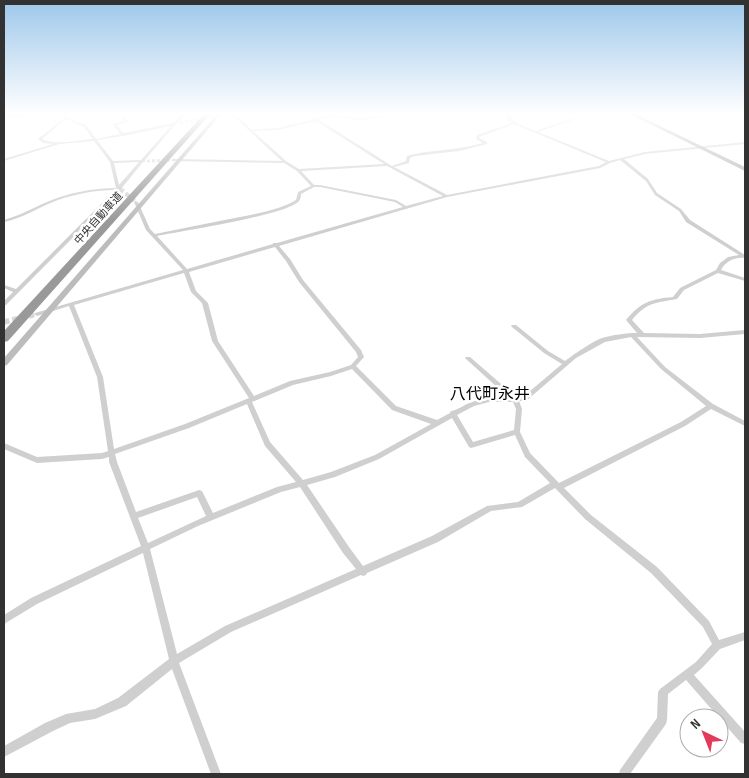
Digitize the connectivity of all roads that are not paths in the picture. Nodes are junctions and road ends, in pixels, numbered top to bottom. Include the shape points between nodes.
1 (38, 149) edge
2 (102, 149) edge
3 (154, 149) edge
4 (167, 149) edge
5 (181, 149) edge
6 (185, 149) edge
7 (272, 149) edge
8 (363, 149) edge
9 (459, 149) edge
10 (580, 149) edge
11 (690, 149) edge
12 (708, 149) edge
13 (5, 159) edge
14 (177, 159) junction
15 (622, 160) junction
16 (145, 161) junction
17 (112, 162) junction
18 (284, 162) junction
19 (609, 162) junction
20 (388, 165) junction
21 (394, 166) junction
22 (745, 169) edge
23 (298, 170) junction
24 (313, 186) junction
25 (119, 189) junction
26 (446, 196) junction
27 (138, 204) junction
28 (405, 206) junction
29 (4, 221) edge
30 (154, 235) junction
31 (275, 244) junction
32 (744, 256) edge
33 (186, 271) junction
34 (718, 271) junction
35 (745, 280) edge
36 (4, 286) edge
37 (16, 291) junction
38 (4, 304) edge
39 (71, 305) junction
40 (50, 310) junction
41 (37, 314) tunnel mouth
42 (4, 325) edge
43 (514, 326) dead end
44 (745, 332) edge
45 (632, 335) junction
46 (642, 335) junction
47 (4, 338) edge
48 (468, 358) dead end
49 (4, 363) edge
50 (566, 364) junction
51 (353, 366) junction
52 (250, 399) junction
53 (516, 400) junction
54 (711, 406) junction
55 (454, 413) junction
56 (437, 423) junction
57 (745, 424) edge
58 (517, 432) junction
59 (4, 446) edge
60 (112, 452) junction
61 (302, 484) junction
62 (556, 485) junction
63 (134, 516) junction
64 (211, 518) junction
65 (146, 549) junction
66 (363, 572) junction
67 (4, 620) edge
68 (745, 636) edge
69 (718, 644) junction
70 (174, 661) junction
71 (687, 674) junction
72 (745, 738) edge
73 (4, 752) edge
74 (216, 774) edge
75 (624, 774) edge

1 - 13 street
2 - 17 street
3 - 16 street
4 - 42 highway, 中央自動車道
5 - 47 highway, 中央自動車道
6 - 14 street
7 - 18 street
8 - 20 street
9 - 21 street via 432,151
10 - 19 street
11 - 15 street via 645,153
12 - 22 main road
14 - 18 street
14 - 27 street
15 - 19 street
15 - 32 street via 688,220
16 - 17 street
16 - 25 street
17 - 25 street
18 - 23 street
19 - 26 street via 600,168
20 - 21 street
20 - 23 street
21 - 26 street
23 - 24 street
24 - 28 street via 396,201
24 - 30 street via 300,193 298,201 292,205
25 - 29 street via 63,198 24,216
25 - 37 street
26 - 28 street
27 - 30 street via 148,229
27 - 40 street
28 - 31 street
30 - 33 street
31 - 33 street
31 - 51 street via 358,350 361,357
32 - 34 street via 730,258
33 - 39 street
33 - 52 street via 194,292 205,304 215,341
34 - 35 street
34 - 46 street via 682,289 675,298 645,302 639,307 629,320
36 - 37 street
37 - 38 street
39 - 40 street
39 - 60 street via 100,377
40 - 41 street
40 - 49 street
43 - 50 street
44 - 46 street via 700,336
45 - 46 street
45 - 50 street via 603,340
45 - 54 street via 663,368
48 - 53 street
50 - 53 street via 524,399
51 - 52 street
51 - 56 street via 394,408
52 - 60 street
52 - 61 street via 267,444
53 - 55 street via 489,400
53 - 58 street via 519,409
54 - 57 street
54 - 62 street via 683,424
55 - 56 street
55 - 58 street via 471,445
56 - 61 street via 377,457
58 - 62 street via 527,455
59 - 60 street via 37,460 84,458
60 - 63 street
61 - 64 street via 280,489
61 - 66 street
62 - 66 street via 519,506 490,508 435,539
62 - 69 street via 588,517 654,570 706,624
63 - 64 street via 199,493
63 - 65 street
64 - 65 street
65 - 67 street via 34,601
65 - 70 street
66 - 70 street via 261,613
68 - 69 street
69 - 71 street
70 - 73 street via 122,702 95,714 70,718
70 - 74 street
71 - 72 street
71 - 75 street via 663,692 662,720

